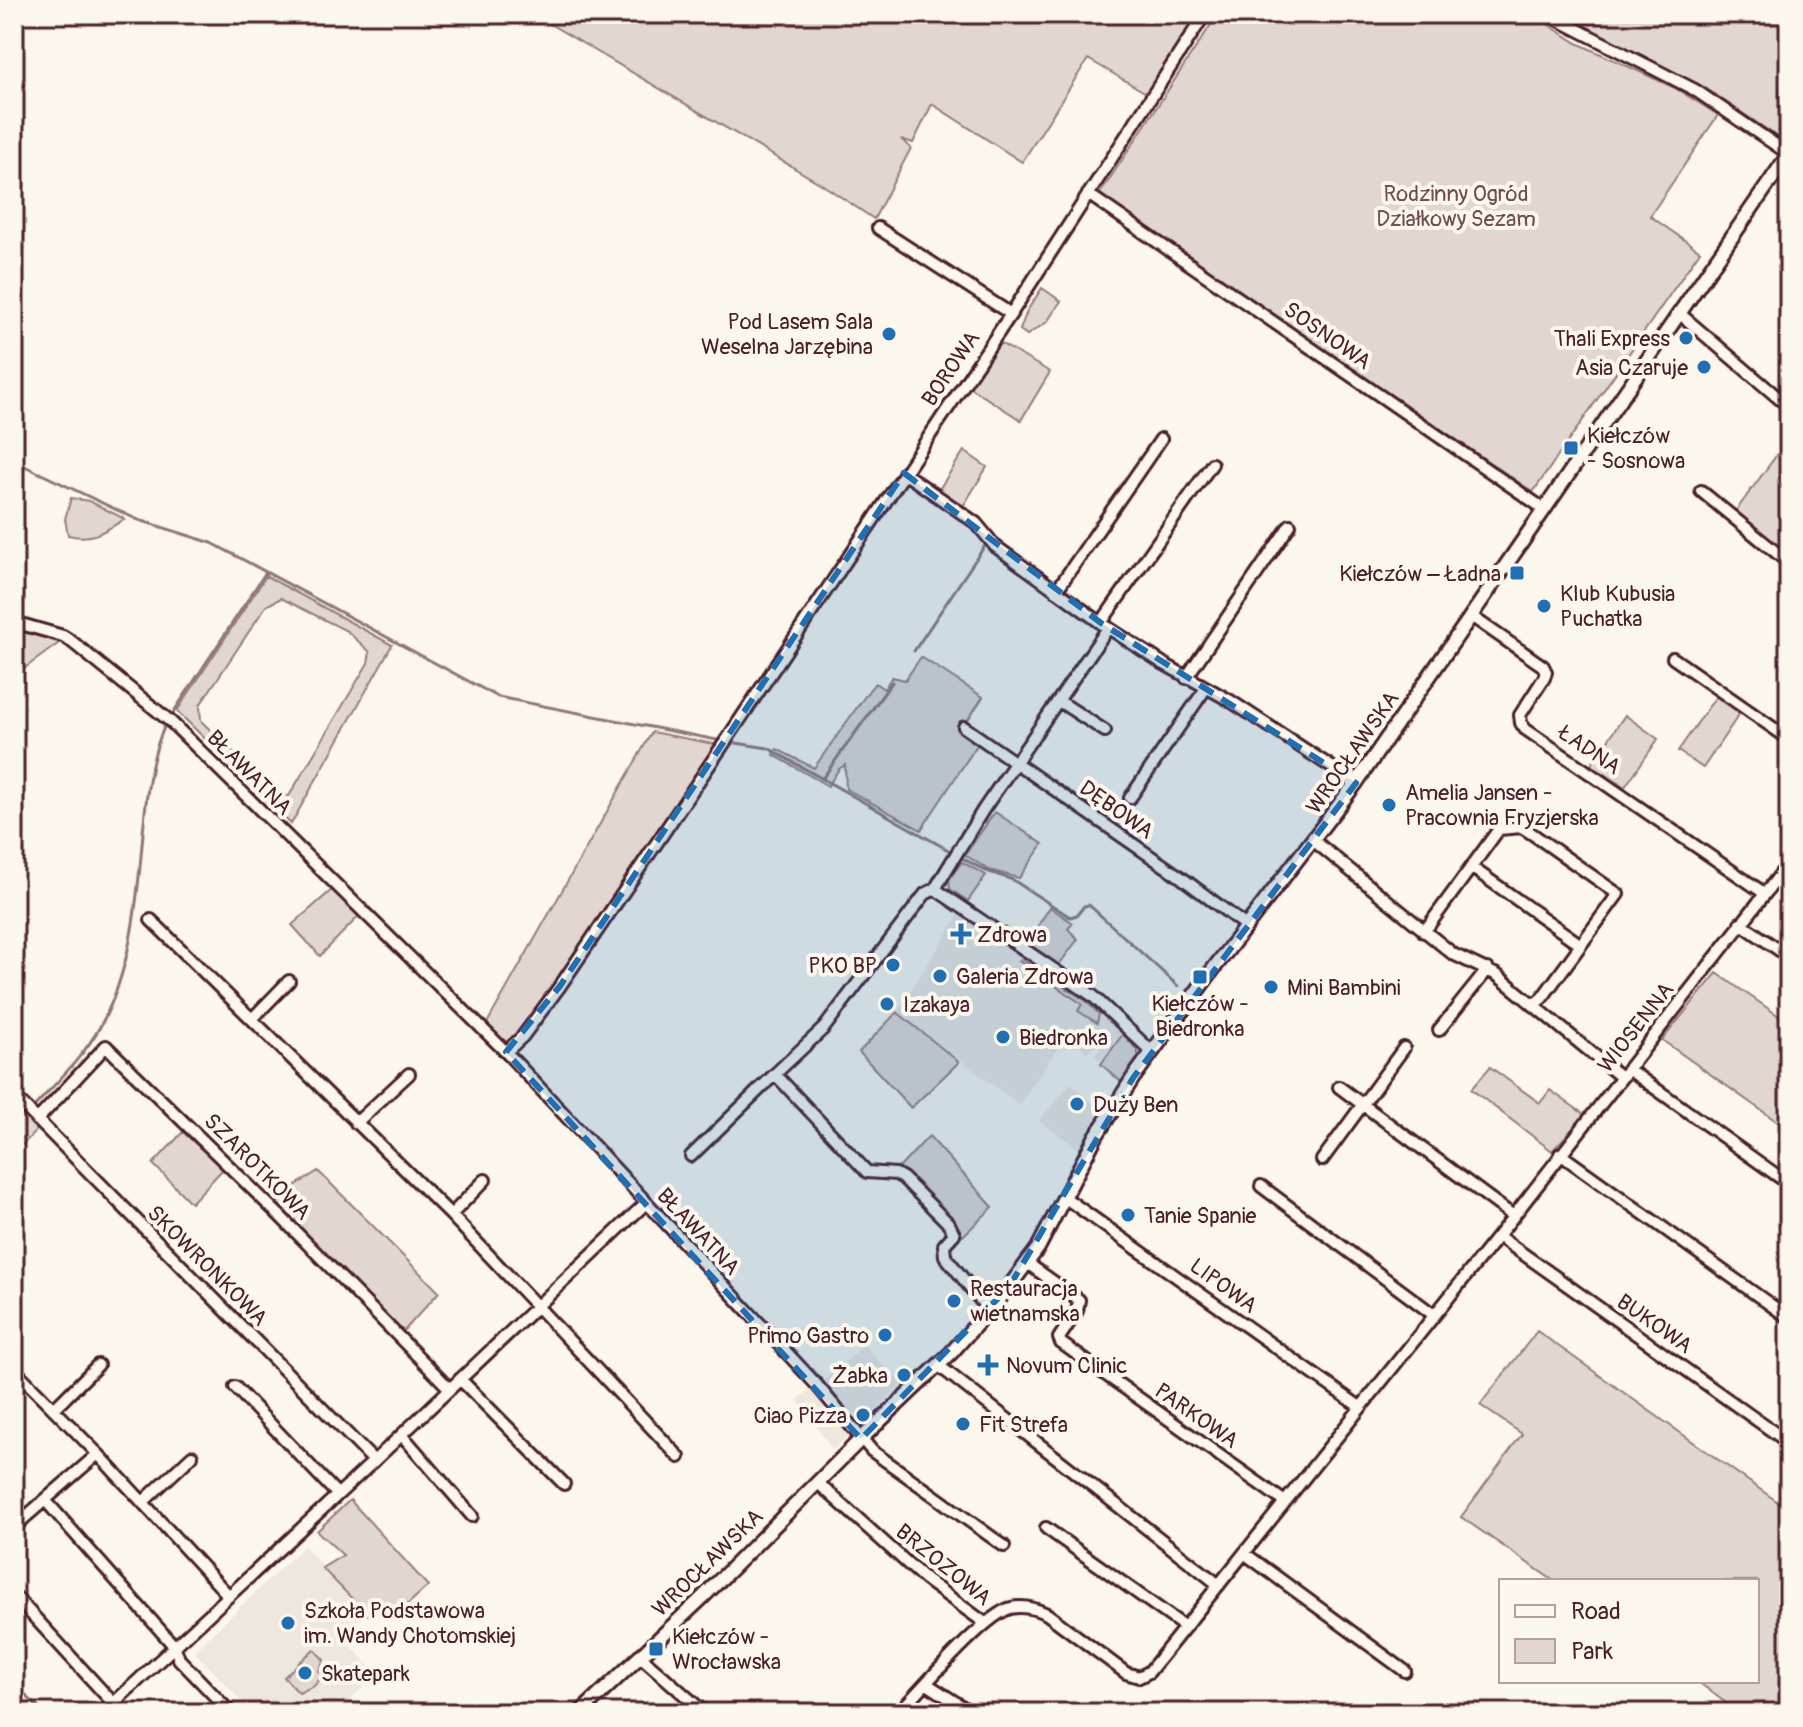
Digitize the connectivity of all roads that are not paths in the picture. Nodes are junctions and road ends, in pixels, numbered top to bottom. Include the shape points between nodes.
1 (1205, 14) edge
2 (1547, 14) edge
3 (1789, 154) edge
4 (1088, 194) junction
5 (878, 228) dead end
6 (1679, 313) junction
7 (1011, 314) junction
8 (1789, 407) edge
9 (1161, 439) dead end
10 (1212, 464) dead end
11 (904, 473) junction
12 (1701, 491) dead end
13 (1544, 509) junction
14 (1290, 525) dead end
15 (1789, 563) edge
16 (1056, 591) junction
17 (1471, 616) junction
18 (14, 622) edge
19 (1104, 626) junction
20 (1673, 658) dead end
21 (1186, 678) junction
22 (1206, 688) junction
23 (1059, 701) junction
24 (964, 727) dead end
25 (1105, 731) dead end
26 (1789, 739) edge
27 (1015, 762) junction
28 (1356, 783) junction
29 (1130, 798) dead end
30 (1313, 840) junction
31 (1789, 863) edge
32 (1471, 867) junction
33 (935, 889) junction
34 (1764, 893) junction
35 (151, 920) dead end
36 (1740, 923) junction
37 (1246, 926) junction
38 (1424, 932) junction
39 (1581, 945) junction
40 (1789, 957) edge
41 (1488, 969) junction
42 (289, 981) dead end
43 (1533, 1005) junction
44 (252, 1019) junction
45 (1439, 1030) dead end
46 (1404, 1048) dead end
47 (506, 1052) junction
48 (1152, 1052) junction
49 (1624, 1073) junction
50 (409, 1074) dead end
51 (775, 1074) junction
52 (1339, 1087) dead end
53 (14, 1096) edge
54 (1363, 1105) junction
55 (37, 1120) junction
56 (356, 1123) junction
57 (1560, 1154) junction
58 (691, 1156) dead end
59 (1322, 1160) dead end
60 (485, 1180) dead end
61 (1789, 1184) edge
62 (1261, 1186) dead end
63 (1064, 1197) junction
64 (646, 1203) junction
65 (451, 1215) junction
66 (1512, 1215) junction
67 (1498, 1236) junction
68 (1027, 1263) junction
69 (537, 1305) junction
70 (989, 1311) junction
71 (1434, 1315) junction
72 (1789, 1318) edge
73 (98, 1365) dead end
74 (938, 1365) junction
75 (14, 1369) edge
76 (460, 1379) junction
77 (235, 1387) dead end
78 (450, 1389) junction
79 (1360, 1407) junction
80 (54, 1409) junction
81 (402, 1435) junction
82 (861, 1439) junction
83 (1789, 1443) edge
84 (98, 1454) junction
85 (192, 1456) dead end
86 (679, 1457) dead end
87 (374, 1461) junction
88 (817, 1482) junction
89 (564, 1484) dead end
90 (337, 1494) junction
91 (45, 1500) junction
92 (143, 1502) junction
93 (1285, 1502) junction
94 (472, 1516) dead end
95 (17, 1520) edge
96 (1046, 1528) dead end
97 (1004, 1546) dead end
98 (1244, 1553) junction
99 (1219, 1585) junction
100 (14, 1595) edge
101 (229, 1596) junction
102 (985, 1623) junction
103 (1185, 1627) junction
104 (175, 1647) junction
105 (639, 1655) junction
106 (1405, 1671) dead end
107 (1139, 1677) joint
108 (927, 1684) junction
109 (113, 1703) junction
110 (103, 1713) edge
111 (231, 1713) edge
112 (580, 1713) edge
113 (705, 1713) edge
114 (898, 1713) edge
115 (972, 1713) edge

1 - 4 street, BOROWA
2 - 3 street via 1674,77
3 - 6 street, WROCŁAWSKA
4 - 7 street, BOROWA
4 - 13 street, SOSNOWA
5 - 7 street
6 - 8 street
6 - 13 street, WROCŁAWSKA
7 - 11 street, BOROWA
9 - 16 street
10 - 19 street
11 - 16 street via 976,523 995,546
11 - 47 street, BOROWA via 560,986
12 - 15 street
13 - 17 street, WROCŁAWSKA
14 - 21 street
16 - 19 street
17 - 28 street, WROCŁAWSKA
17 - 34 street, ŁADNA via 1546,672 1520,715 1525,729
18 - 47 street, BŁAWATNA via 71,641 171,722
19 - 21 street
19 - 23 street
20 - 26 street
21 - 22 street
22 - 28 street
22 - 29 street
23 - 25 street
23 - 27 street
24 - 27 street, DĘBOWA
27 - 33 street
27 - 37 street, DĘBOWA
28 - 30 street, WROCŁAWSKA
30 - 37 street, WROCŁAWSKA
30 - 38 street
31 - 34 street, WIOSENNA
32 - 38 street
32 - 39 street
32 - 39 street via 1499,829 1522,827 1618,894
33 - 48 street via 1093,996
33 - 51 street via 925,894 824,1028
34 - 36 street, WIOSENNA
35 - 44 street
36 - 40 street
36 - 49 street, WIOSENNA
37 - 48 street, WROCŁAWSKA
38 - 41 street via 1453,954
39 - 43 street
41 - 43 street
41 - 45 street
42 - 44 street
43 - 49 street
44 - 56 street
46 - 54 street
47 - 64 street, BŁAWATNA
48 - 63 street, WROCŁAWSKA via 1106,1120
49 - 57 street, WIOSENNA
49 - 61 street
50 - 56 street
51 - 58 street
51 - 70 street via 867,1172 903,1178 949,1224 954,1234 944,1245 945,1256
52 - 54 street
53 - 55 street, SKOWRONKOWA
54 - 59 street
54 - 66 street
55 - 78 street, SZAROTKOWA via 106,1046
55 - 87 street, SKOWRONKOWA
56 - 65 street
57 - 66 street, WIOSENNA
57 - 72 street
60 - 65 street
62 - 71 street
63 - 68 street, WROCŁAWSKA
63 - 79 street, LIPOWA
64 - 69 street
64 - 82 street, BŁAWATNA
65 - 69 street
66 - 67 street, WIOSENNA
67 - 71 street, WIOSENNA
67 - 83 street, BUKOWA
68 - 70 street, WROCŁAWSKA
68 - 93 street, PARKOWA via 1079,1300 1061,1343
69 - 76 street
69 - 86 street
70 - 74 street, WROCŁAWSKA
71 - 79 street, WIOSENNA
73 - 80 street
74 - 82 street, WROCŁAWSKA
74 - 99 street
75 - 80 street
76 - 78 street
76 - 89 street
77 - 90 street
78 - 81 street
79 - 93 street, WIOSENNA
80 - 84 street
81 - 87 street
81 - 94 street
82 - 88 street, WROCŁAWSKA
82 - 97 street
84 - 91 street
84 - 92 street
85 - 92 street
87 - 90 street
88 - 102 street, BRZOZOWA via 926,1580
88 - 105 street, WROCŁAWSKA
90 - 101 street
91 - 95 street
91 - 104 street
92 - 101 street
93 - 98 street, WIOSENNA
96 - 103 street
98 - 99 street, WIOSENNA
98 - 106 street
99 - 103 street, WIOSENNA
100 - 109 street
101 - 104 street
102 - 107 street, BRZOZOWA via 1010,1608 1033,1608
102 - 108 street
103 - 107 street, WIOSENNA
104 - 109 street
104 - 111 street via 179,1659
105 - 112 street, WROCŁAWSKA
105 - 113 street
108 - 114 street
108 - 115 street
109 - 110 street

